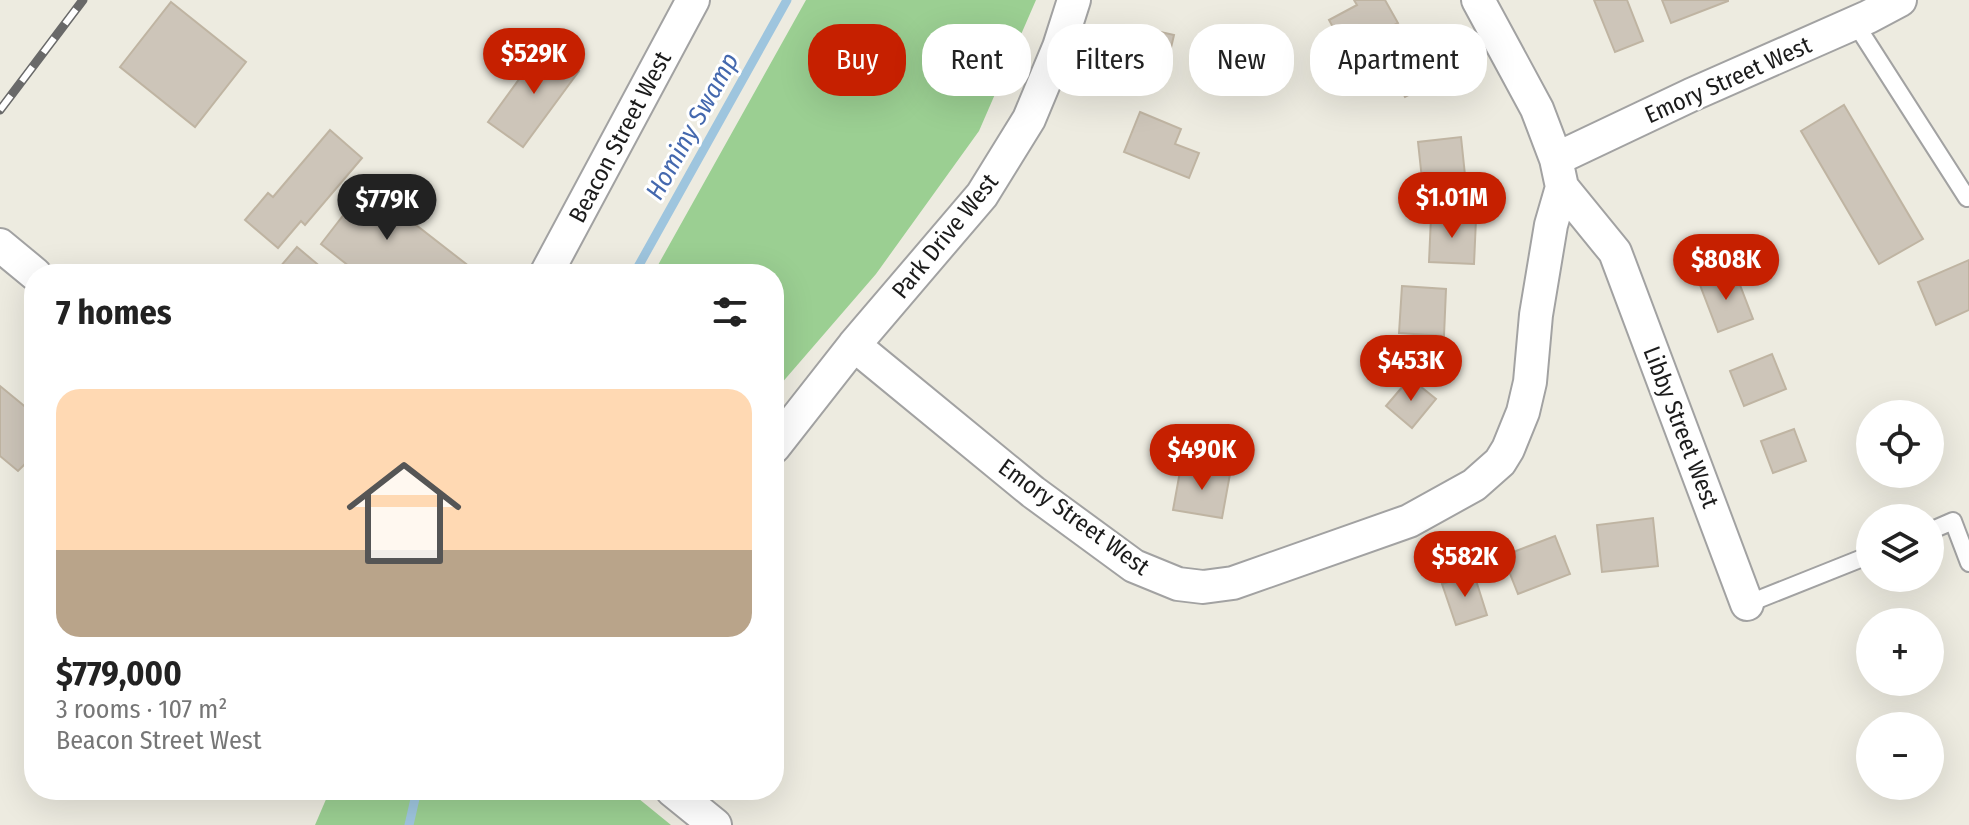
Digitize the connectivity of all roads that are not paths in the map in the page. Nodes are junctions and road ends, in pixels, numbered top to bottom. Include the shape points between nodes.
1 (693, 0) edge
2 (1074, 0) edge
3 (1478, 0) edge
4 (1900, 0) edge
5 (1855, 23) junction
6 (1559, 173) junction
7 (1969, 197) edge
8 (0, 245) edge
9 (551, 264) edge
10 (24, 265) edge
11 (854, 345) junction
12 (784, 434) edge
13 (1944, 525) edge
14 (1856, 561) edge
15 (1969, 563) edge
16 (1747, 604) joint
17 (684, 800) edge
18 (715, 825) edge

1 - 9 street, Beacon Street West
2 - 11 street, Park Drive West via 1016,143 982,195
3 - 6 street, Libby Street West via 1524,81
4 - 5 street, Emory Street West
5 - 6 street, Emory Street West via 1691,95
5 - 7 lane
6 - 11 street, Emory Street West via 1530,382 1500,462 1474,485 1409,521 1233,583 1178,584 1134,566 1033,492
6 - 16 street, Libby Street West via 1615,252
8 - 10 street
11 - 12 street, Park Drive West
13 - 15 lane via 1953,521
14 - 16 lane
17 - 18 street

